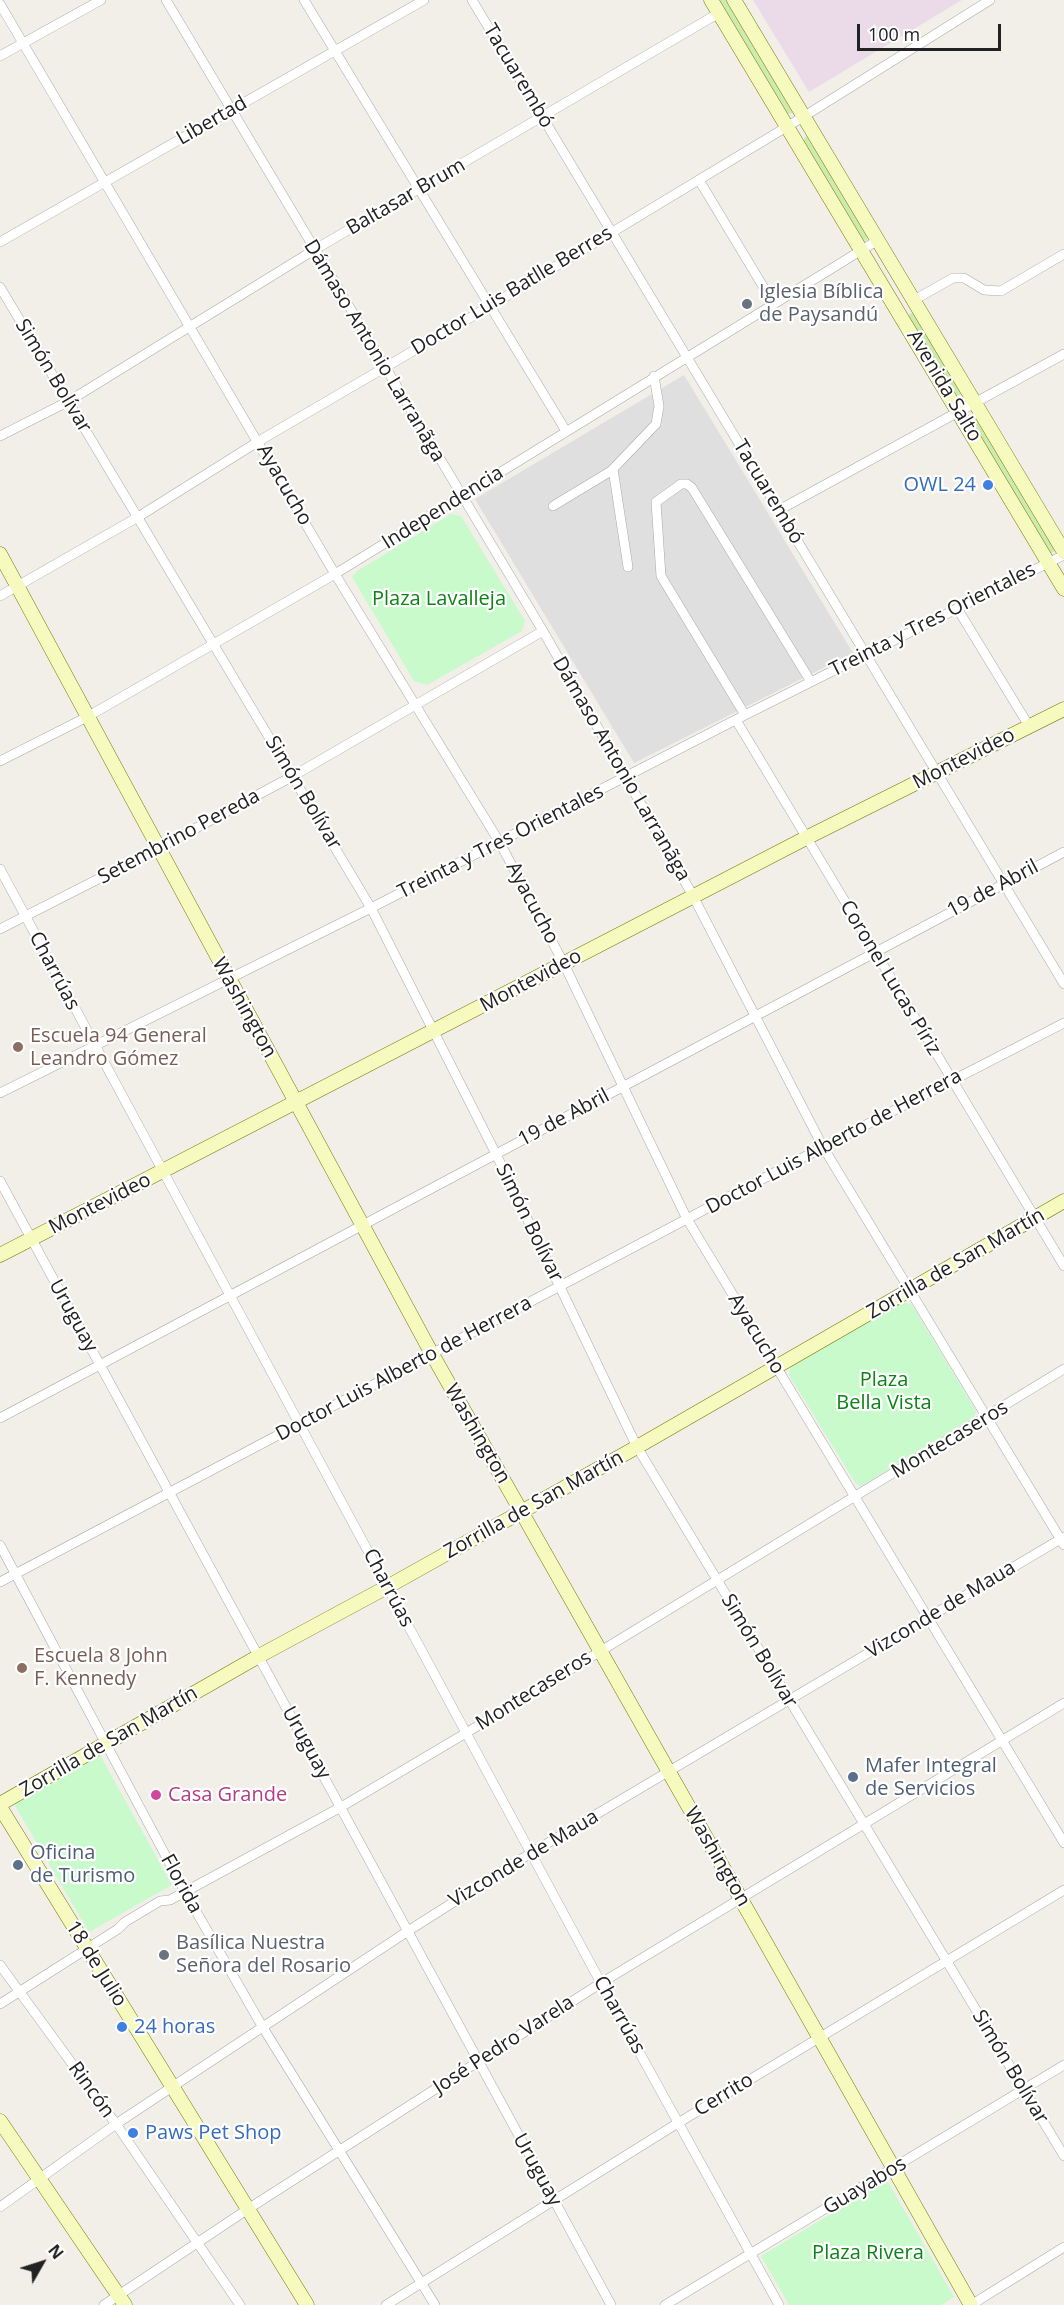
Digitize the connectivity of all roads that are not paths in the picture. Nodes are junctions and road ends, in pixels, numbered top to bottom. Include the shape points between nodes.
1 (101, 0) edge
2 (165, 0) edge
3 (304, 0) edge
4 (424, 0) edge
5 (472, 0) edge
6 (711, 0) edge
7 (734, 0) edge
8 (990, 0) edge
9 (0, 4) edge
10 (719, 14) junction
11 (24, 43) junction
12 (335, 51) junction
13 (0, 57) edge
14 (231, 110) junction
15 (542, 117) junction
16 (803, 117) junction
17 (786, 127) junction
18 (699, 180) junction
19 (104, 183) junction
20 (419, 190) junction
21 (612, 232) junction
22 (878, 240) junction
23 (0, 242) edge
24 (314, 250) junction
25 (861, 250) junction
26 (1064, 254) edge
27 (0, 287) edge
28 (913, 298) junction
29 (773, 303) junction
30 (490, 306) junction
31 (895, 306) junction
32 (189, 326) junction
33 (1064, 354) edge
34 (685, 356) junction
35 (384, 367) junction
36 (654, 376) junction
37 (69, 401) junction
38 (976, 402) junction
39 (960, 411) junction
40 (566, 432) junction
41 (0, 436) edge
42 (259, 441) junction
43 (613, 469) junction
44 (462, 497) junction
45 (554, 506) dead end
46 (779, 510) junction
47 (138, 517) junction
48 (0, 554) edge
49 (1064, 554) edge
50 (1048, 562) junction
51 (628, 567) dead end
52 (335, 574) junction
53 (18, 587) junction
54 (1064, 589) edge
55 (0, 596) edge
56 (957, 608) junction
57 (543, 631) junction
58 (212, 642) junction
59 (866, 654) junction
60 (811, 682) junction
61 (414, 704) junction
62 (1064, 709) edge
63 (87, 717) junction
64 (741, 717) junction
65 (1029, 726) junction
66 (0, 761) edge
67 (937, 773) junction
68 (293, 776) junction
69 (627, 777) junction
70 (806, 838) junction
71 (500, 843) junction
72 (157, 849) junction
73 (1064, 852) edge
74 (0, 869) edge
75 (1004, 883) junction
76 (693, 896) junction
77 (371, 908) junction
78 (25, 917) junction
79 (0, 929) edge
80 (874, 953) junction
81 (564, 964) junction
82 (228, 979) junction
83 (1064, 984) edge
84 (756, 1016) junction
85 (1064, 1023) edge
86 (435, 1032) junction
87 (94, 1046) junction
88 (951, 1081) junction
89 (623, 1087) junction
90 (0, 1093) edge
91 (296, 1104) junction
92 (823, 1147) junction
93 (496, 1154) junction
94 (163, 1172) junction
95 (0, 1181) edge
96 (1064, 1201) edge
97 (1034, 1218) junction
98 (687, 1219) junction
99 (362, 1226) junction
100 (32, 1240) junction
101 (0, 1256) edge
102 (1064, 1266) edge
103 (560, 1287) junction
104 (911, 1291) junction
105 (230, 1296) junction
106 (432, 1354) junction
107 (100, 1366) junction
108 (777, 1368) junction
109 (1064, 1369) edge
110 (987, 1417) junction
111 (0, 1418) edge
112 (299, 1424) junction
113 (637, 1447) junction
114 (169, 1492) junction
115 (855, 1497) junction
116 (521, 1512) junction
117 (1063, 1540) edge
118 (0, 1545) edge
119 (16, 1574) junction
120 (716, 1581) junction
121 (0, 1582) edge
122 (387, 1587) junction
123 (928, 1617) junction
124 (600, 1650) junction
125 (259, 1656) junction
126 (789, 1701) junction
127 (1064, 1703) edge
128 (466, 1733) junction
129 (1003, 1740) junction
130 (107, 1743) junction
131 (669, 1772) junction
132 (0, 1805) edge
133 (341, 1807) junction
134 (864, 1824) junction
135 (1064, 1843) edge
136 (531, 1853) junction
137 (1064, 1890) edge
138 (185, 1892) junction
139 (740, 1898) junction
140 (408, 1930) junction
141 (86, 1948) junction
142 (946, 1960) junction
143 (0, 1965) edge
144 (601, 1983) junction
145 (20, 1991) junction
146 (0, 2004) edge
147 (262, 2026) junction
148 (820, 2038) junction
149 (478, 2061) junction
150 (1064, 2066) edge
151 (172, 2086) junction
152 (1024, 2090) junction
153 (0, 2121) edge
154 (678, 2122) junction
155 (116, 2124) junction
156 (340, 2150) junction
157 (1064, 2156) edge
158 (895, 2169) junction
159 (38, 2179) junction
160 (553, 2199) junction
161 (0, 2206) edge
162 (248, 2209) junction
163 (199, 2243) junction
164 (1064, 2247) edge
165 (749, 2255) junction
166 (421, 2283) junction
167 (122, 2300) edge
168 (104, 2305) edge
169 (240, 2305) edge
170 (307, 2305) edge
171 (386, 2305) edge
172 (435, 2305) edge
173 (611, 2305) edge
174 (665, 2305) edge
175 (779, 2305) edge
176 (971, 2305) edge

1 - 11 street
2 - 14 street, Dámaso Antonio Larranãga
3 - 12 street
4 - 12 street, Libertad
5 - 15 street, Tacuarembó
6 - 10 street, Avenida Salto
7 - 16 street, Avenida Salto
8 - 16 street, Doctor Luis Batlle Berres
9 - 11 street, Ayacucho
10 - 15 street, Baltasar Brum
10 - 17 street, Avenida Salto
11 - 13 street
11 - 19 street, Ayacucho
12 - 14 street, Libertad
12 - 20 street
14 - 19 street, Libertad
14 - 24 street, Dámaso Antonio Larranãga
15 - 20 street, Baltasar Brum
15 - 21 street, Tacuarembó
16 - 17 street, Doctor Luis Batlle Berres
16 - 22 street, Avenida Salto
17 - 18 street, Doctor Luis Batlle Berres
17 - 25 street, Avenida Salto
18 - 21 street, Doctor Luis Batlle Berres
18 - 29 street
19 - 23 street, Libertad
19 - 32 street, Ayacucho
20 - 24 street, Baltasar Brum
20 - 30 street
21 - 30 street, Doctor Luis Batlle Berres
21 - 34 street, Tacuarembó
22 - 25 street, Independencia
22 - 28 street, Avenida Salto
24 - 32 street, Baltasar Brum
24 - 35 street, Dámaso Antonio Larranãga
25 - 29 street, Independencia
25 - 31 street, Avenida Salto
26 - 28 street via 1001,291 984,290 964,278 953,278
27 - 37 street, Simón Bolívar
28 - 31 street
28 - 38 street, Avenida Salto
29 - 34 street, Independencia
30 - 35 street, Doctor Luis Batlle Berres
30 - 40 street
31 - 39 street, Avenida Salto
32 - 37 street, Baltasar Brum
32 - 42 street, Ayacucho
33 - 38 street
34 - 36 street, Independencia
34 - 46 street, Tacuarembó
35 - 42 street, Doctor Luis Batlle Berres
35 - 44 street, Dámaso Antonio Larranãga
36 - 40 street, Independencia
36 - 43 street via 659,406 656,424
37 - 41 street, Baltasar Brum
37 - 47 street, Simón Bolívar
38 - 39 street
38 - 49 street, Avenida Salto
39 - 46 street
39 - 50 street, Avenida Salto
40 - 44 street, Independencia
42 - 47 street, Doctor Luis Batlle Berres
42 - 52 street, Ayacucho
43 - 45 street
43 - 51 street
44 - 52 street, Independencia
44 - 57 street, Dámaso Antonio Larranãga
46 - 59 street, Tacuarembó
47 - 53 street, Doctor Luis Batlle Berres
47 - 58 street, Simón Bolívar
48 - 53 street, Washington
49 - 50 street, Treinta y Tres Orientales
50 - 54 street, Avenida Salto
50 - 56 street, Treinta y Tres Orientales
52 - 58 street, Independencia
52 - 61 street, Ayacucho
53 - 55 street, Doctor Luis Batlle Berres
53 - 63 street, Washington
56 - 59 street, Treinta y Tres Orientales
56 - 65 street
57 - 61 street, Setembrino Pereda
57 - 69 street, Dámaso Antonio Larranãga
58 - 63 street, Independencia
58 - 68 street, Simón Bolívar
59 - 60 street, Treinta y Tres Orientales
59 - 67 street, Tacuarembó
60 - 64 street, Treinta y Tres Orientales
60 - 64 street, Coronel Lucas Píriz via 692,488 681,484 656,502 661,576
61 - 68 street, Setembrino Pereda
61 - 71 street, Ayacucho
62 - 65 street, Montevideo
63 - 66 street, Independencia
63 - 72 street, Washington
64 - 69 street, Treinta y Tres Orientales
64 - 70 street, Coronel Lucas Píriz
65 - 67 street, Montevideo
67 - 70 street, Montevideo
67 - 75 street, Tacuarembó
68 - 72 street, Setembrino Pereda
68 - 77 street, Simón Bolívar
69 - 71 street, Treinta y Tres Orientales
69 - 76 street, Dámaso Antonio Larranãga
70 - 76 street, Montevideo
70 - 80 street, Coronel Lucas Píriz
71 - 77 street, Treinta y Tres Orientales
71 - 81 street, Ayacucho
72 - 78 street, Setembrino Pereda
72 - 82 street, Washington
73 - 75 street, 19 de Abril
74 - 78 street, Charrúas
75 - 80 street, 19 de Abril
75 - 83 street, Tacuarembó
76 - 81 street, Montevideo
76 - 84 street, Dámaso Antonio Larranãga
77 - 82 street, Treinta y Tres Orientales
77 - 86 street, Simón Bolívar
78 - 79 street, Setembrino Pereda
78 - 87 street, Charrúas
80 - 84 street, 19 de Abril
80 - 88 street, Coronel Lucas Píriz
81 - 86 street, Montevideo
81 - 89 street, Ayacucho
82 - 87 street, Treinta y Tres Orientales
82 - 91 street, Washington
84 - 89 street, 19 de Abril
84 - 92 street, Dámaso Antonio Larranãga
85 - 88 street, Doctor Luis Alberto de Herrera
86 - 91 street, Montevideo
86 - 93 street, Simón Bolívar
87 - 90 street, Treinta y Tres Orientales
87 - 94 street, Charrúas
88 - 92 street, Doctor Luis Alberto de Herrera
88 - 97 street, Coronel Lucas Píriz
89 - 93 street, 19 de Abril
89 - 98 street, Ayacucho
91 - 94 street, Montevideo
91 - 99 street, Washington
92 - 98 street, Doctor Luis Alberto de Herrera
92 - 104 street, Dámaso Antonio Larranãga
93 - 99 street, 19 de Abril
93 - 103 street, Simón Bolívar
94 - 100 street, Montevideo
94 - 105 street, Charrúas
95 - 100 street, Uruguay
96 - 97 street, Zorrilla de San Martín
97 - 102 street, Coronel Lucas Píriz
97 - 104 street, Zorrilla de San Martín
98 - 103 street, Doctor Luis Alberto de Herrera
98 - 108 street, Ayacucho
99 - 105 street, 19 de Abril
99 - 106 street, Washington
100 - 101 street, Montevideo
100 - 107 street, Uruguay
103 - 106 street, Doctor Luis Alberto de Herrera
103 - 113 street, Simón Bolívar
104 - 108 street, Zorrilla de San Martín
104 - 110 street, Dámaso Antonio Larranãga
105 - 107 street, 19 de Abril
105 - 112 street, Charrúas
106 - 112 street, Doctor Luis Alberto de Herrera
106 - 116 street, Washington
107 - 111 street, 19 de Abril
107 - 114 street, Uruguay
108 - 113 street, Zorrilla de San Martín
108 - 115 street, Ayacucho
109 - 110 street, Montecaseros
110 - 115 street, Montecaseros
110 - 117 street, Dámaso Antonio Larranãga
112 - 114 street, Doctor Luis Alberto de Herrera
112 - 122 street, Charrúas
113 - 116 street, Zorrilla de San Martín
113 - 120 street, Simón Bolívar
114 - 119 street, Doctor Luis Alberto de Herrera
114 - 125 street, Uruguay
115 - 120 street, Montecaseros
115 - 123 street, Ayacucho
116 - 122 street, Zorrilla de San Martín
116 - 124 street, Washington
117 - 123 street, Vizconde de Maua
118 - 119 street, Florida
119 - 121 street, Doctor Luis Alberto de Herrera
119 - 130 street, Florida
120 - 124 street, Montecaseros
120 - 126 street, Simón Bolívar
122 - 125 street, Zorrilla de San Martín
122 - 128 street, Charrúas
123 - 126 street, Vizconde de Maua
123 - 129 street, Ayacucho
124 - 128 street, Montecaseros
124 - 131 street, Washington
125 - 130 street, Zorrilla de San Martín
125 - 133 street, Uruguay
126 - 131 street, Vizconde de Maua
126 - 134 street, Simón Bolívar
127 - 129 street, José Pedro Varela
128 - 133 street, Montecaseros
128 - 136 street, Charrúas
129 - 134 street, José Pedro Varela
129 - 135 street, Ayacucho
130 - 132 street, Zorrilla de San Martín
130 - 138 street, Florida
131 - 136 street, Vizconde de Maua
131 - 139 street, Washington
132 - 141 street, 18 de Julio
133 - 138 street, Montecaseros
133 - 140 street, Uruguay
134 - 139 street, José Pedro Varela
134 - 142 street, Simón Bolívar
136 - 140 street, Vizconde de Maua
136 - 144 street, Charrúas
137 - 142 street, Cerrito
138 - 141 street, Montecaseros via 160,1901
138 - 147 street, Florida
139 - 144 street, José Pedro Varela
139 - 148 street, Washington
140 - 147 street, Vizconde de Maua
140 - 149 street, Uruguay
141 - 145 street, Montecaseros
141 - 151 street, 18 de Julio
142 - 148 street, Cerrito
142 - 152 street, Simón Bolívar
143 - 145 street, Rincón
144 - 149 street, José Pedro Varela
144 - 154 street, Charrúas
145 - 146 street, Montecaseros
145 - 155 street, Rincón
147 - 151 street, Vizconde de Maua
147 - 156 street, Florida
148 - 154 street, Cerrito
148 - 158 street, Washington
149 - 156 street, José Pedro Varela
149 - 160 street, Uruguay
150 - 152 street, Guayabos
151 - 155 street, Vizconde de Maua
151 - 162 street, 18 de Julio
152 - 157 street, Simón Bolívar
152 - 158 street, Guayabos
153 - 159 street
154 - 160 street, Cerrito
154 - 165 street, Charrúas
155 - 159 street, Vizconde de Maua
155 - 163 street, Rincón
156 - 162 street, José Pedro Varela
156 - 166 street, Florida
158 - 165 street, Guayabos
158 - 176 street, Washington
159 - 161 street, Vizconde de Maua
159 - 167 street
160 - 166 street, Cerrito
160 - 173 street, Uruguay
162 - 163 street, José Pedro Varela
162 - 170 street, 18 de Julio
163 - 167 street, José Pedro Varela
163 - 169 street, Rincón
164 - 176 street
165 - 174 street, Guayabos
165 - 175 street, Charrúas
166 - 171 street, Cerrito
166 - 172 street, Florida
167 - 168 street, José Pedro Varela

